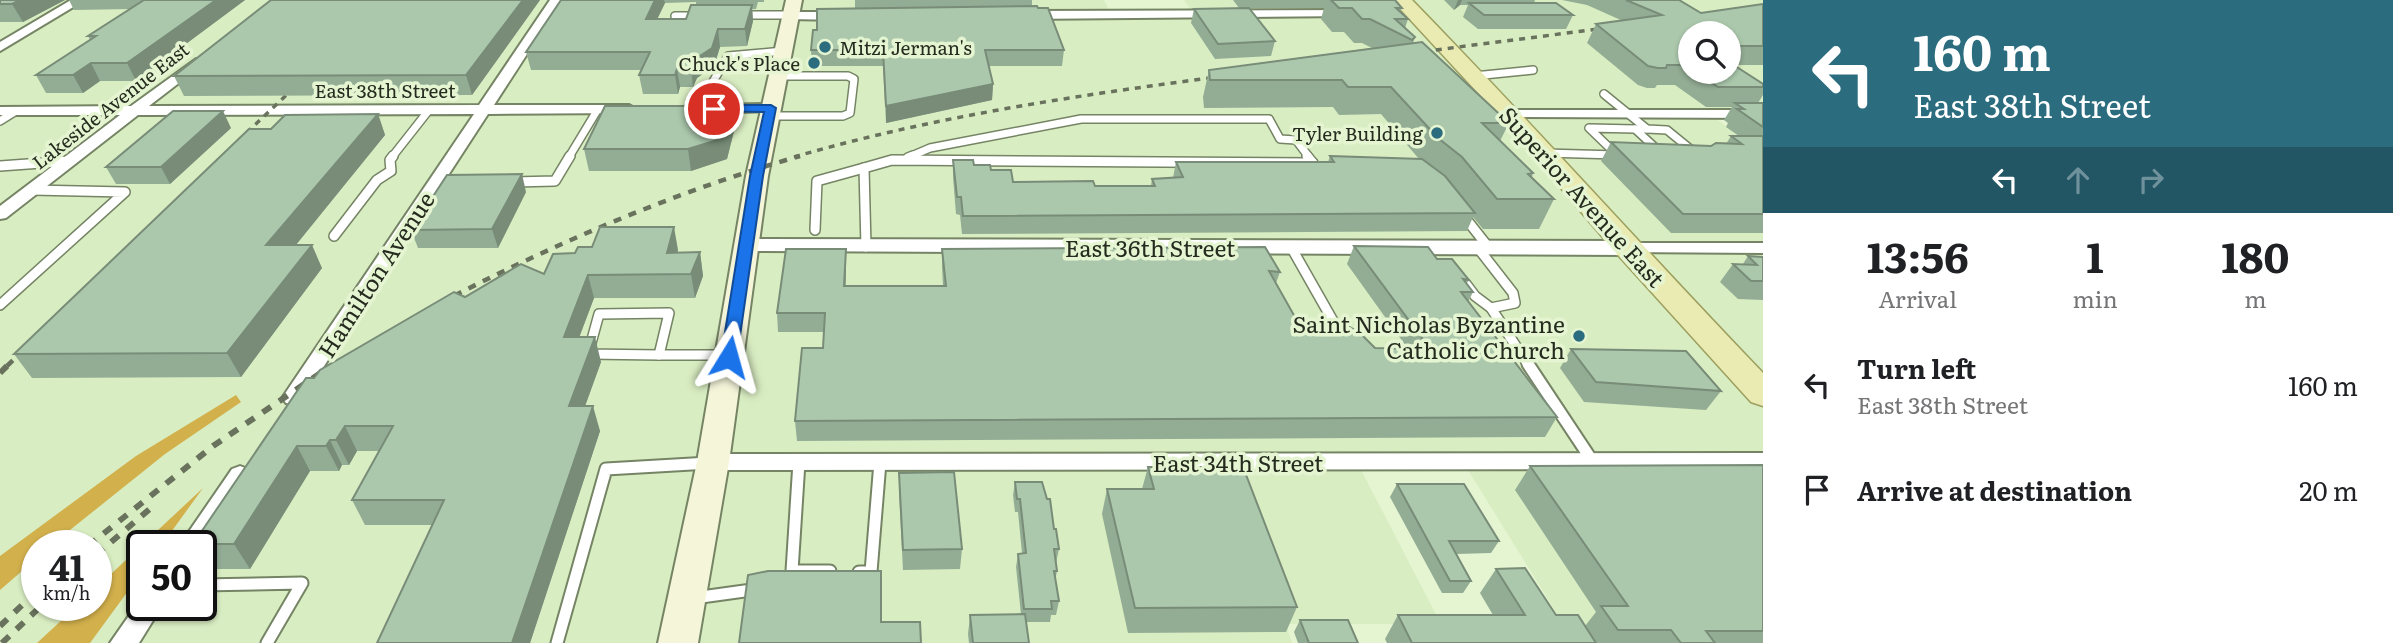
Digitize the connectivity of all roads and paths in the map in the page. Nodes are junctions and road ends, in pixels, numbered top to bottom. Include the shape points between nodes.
1 (79, 0) edge
2 (556, 0) edge
3 (792, 10) edge
4 (1402, 10) edge
5 (1355, 14) edge
6 (730, 15) edge
7 (1014, 15) edge
8 (675, 16) edge
9 (703, 16) edge
10 (854, 16) edge
11 (0, 47) edge
12 (211, 51) edge
13 (783, 51) junction
14 (1533, 70) dead end
15 (778, 76) junction
16 (1474, 76) junction
17 (1604, 94) dead end
18 (598, 109) junction
19 (648, 109) edge
20 (680, 109) joint
21 (136, 110) junction
22 (429, 110) junction
23 (482, 110) junction
24 (0, 111) edge
25 (16, 111) junction
26 (770, 112) junction
27 (1510, 114) junction
28 (1628, 114) junction
29 (1763, 114) edge
30 (0, 121) edge
31 (1635, 129) junction
32 (1647, 129) junction
33 (1544, 153) junction
34 (1617, 155) junction
35 (1629, 155) edge
36 (1653, 156) edge
37 (1688, 157) edge
38 (908, 158) junction
39 (69, 161) junction
40 (1312, 162) junction
41 (1325, 163) edge
42 (0, 166) edge
43 (864, 168) junction
44 (499, 182) edge
45 (32, 190) junction
46 (1459, 209) edge
47 (0, 214) edge
48 (814, 229) dead end
49 (334, 236) dead end
50 (747, 246) junction
51 (866, 247) junction
52 (1291, 247) junction
53 (1763, 247) edge
54 (1484, 248) junction
55 (1627, 248) junction
56 (1460, 275) edge
57 (0, 305) edge
58 (1491, 308) junction
59 (1344, 340) edge
60 (729, 355) junction
61 (659, 356) junction
62 (1763, 394) edge
63 (281, 416) edge
64 (251, 459) edge
65 (1763, 461) edge
66 (713, 462) junction
67 (799, 462) junction
68 (880, 462) junction
69 (1593, 462) junction
70 (202, 530) edge
71 (784, 577) junction
72 (217, 585) edge
73 (687, 599) junction
74 (139, 621) edge
75 (124, 643) edge
76 (268, 643) edge
77 (557, 643) edge
78 (678, 643) edge

1 - 11 street
2 - 23 street, Hamilton Avenue
3 - 6 lane
3 - 10 street
3 - 13 main road
4 - 16 main road, Superior Avenue East
5 - 7 street
8 - 9 lane
12 - 21 street, Lakeside Avenue East
13 - 15 main road
13 - 20 lane via 728,56 711,85
14 - 16 lane
15 - 26 main road
15 - 26 lane via 854,79 850,113
16 - 27 main road, Superior Avenue East
17 - 28 lane
18 - 19 street, East 38th Street
18 - 23 street, East 38th Street
18 - 44 lane via 555,181
20 - 26 street
21 - 22 street, East 38th Street
21 - 25 street, East 38th Street
21 - 39 street, Lakeside Avenue East
22 - 23 street, East 38th Street
22 - 49 lane via 390,160 391,171 377,180
23 - 63 street, Hamilton Avenue via 440,183
24 - 25 street, East 38th Street
25 - 30 lane
26 - 50 main road
27 - 28 street
27 - 33 main road, Superior Avenue East
28 - 29 street
28 - 32 lane
31 - 32 lane
31 - 34 lane via 1589,128
31 - 36 lane via 1665,156
32 - 37 lane via 1667,130 1700,157
33 - 34 lane
33 - 55 main road, Superior Avenue East
34 - 35 lane
38 - 40 lane via 920,162
38 - 40 lane via 930,148 1081,118 1269,119 1280,139 1296,140
38 - 43 lane
39 - 42 lane
39 - 45 street, Lakeside Avenue East
40 - 41 lane
43 - 48 lane via 817,181
43 - 51 lane
45 - 47 street, Lakeside Avenue East
45 - 57 lane via 125,192
46 - 54 lane
50 - 51 street, East 36th Street
50 - 60 main road
51 - 52 street, East 36th Street
52 - 54 street, East 36th Street via 1443,252
52 - 59 lane
53 - 55 street, East 36th Street
54 - 55 street, East 36th Street
54 - 58 lane via 1515,303
55 - 62 main road, Superior Avenue East
56 - 58 lane
58 - 69 lane
60 - 61 lane
60 - 66 main road
61 - 61 lane via 588,354 599,314 669,313
64 - 70 street
65 - 69 street, East 34th Street
66 - 67 street, East 34th Street
66 - 73 main road
66 - 77 lane via 606,470
67 - 68 street, East 34th Street
67 - 71 lane
68 - 69 street, East 34th Street
68 - 71 lane via 871,572
71 - 73 lane via 766,588
72 - 76 lane via 302,583
73 - 78 main road
74 - 75 street

